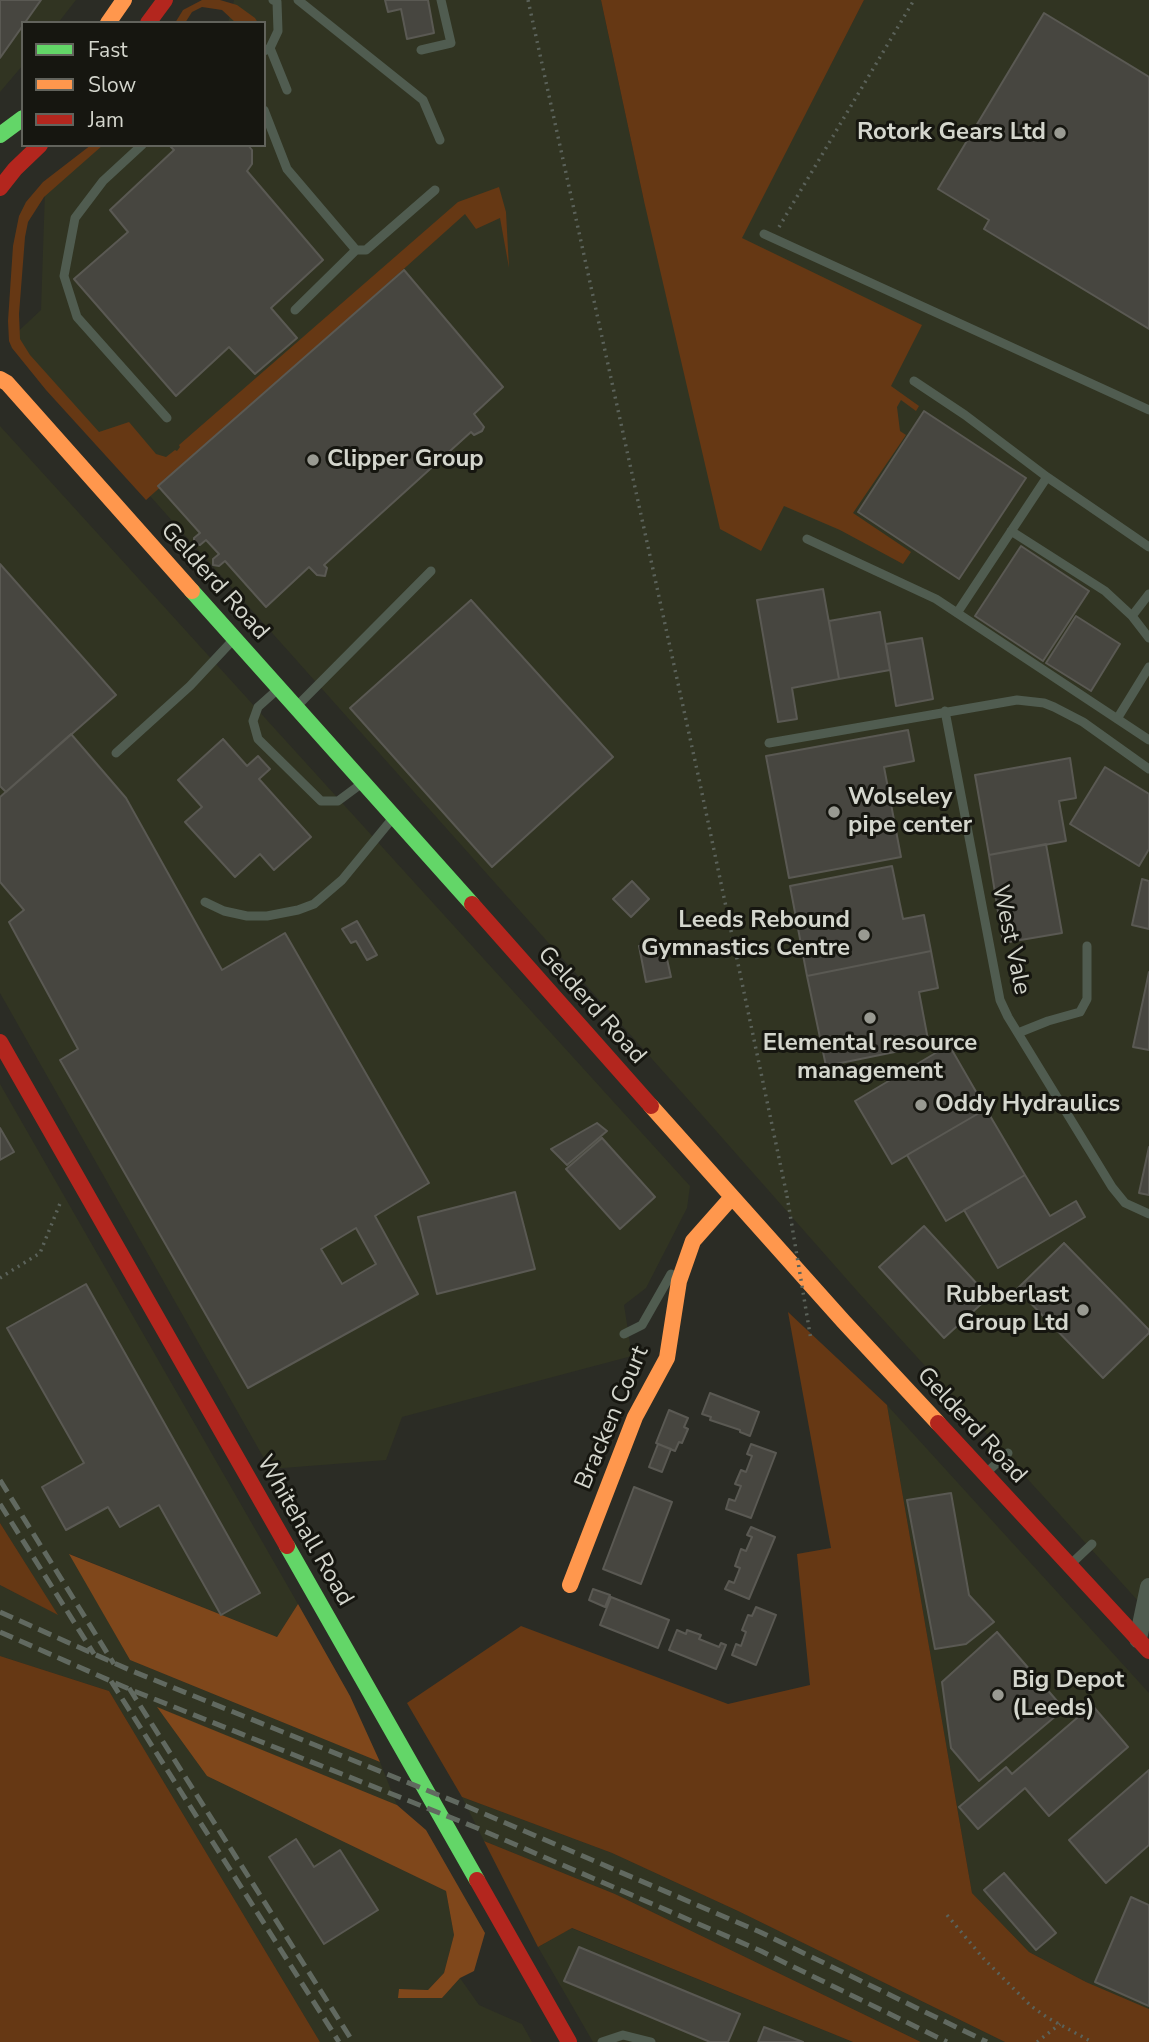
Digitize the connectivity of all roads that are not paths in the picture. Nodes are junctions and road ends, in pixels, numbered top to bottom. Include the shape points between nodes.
1 (124, 0) edge
2 (164, 0) edge
3 (298, 0) edge
4 (441, 0) edge
5 (276, 1) edge
6 (109, 21) edge
7 (149, 21) edge
8 (267, 49) edge
9 (421, 50) dead end
10 (287, 90) dead end
11 (266, 115) edge
12 (21, 119) edge
13 (0, 135) edge
14 (440, 140) dead end
15 (38, 147) edge
16 (140, 147) edge
17 (0, 188) edge
18 (435, 190) dead end
19 (768, 236) road end
20 (356, 250) junction
21 (295, 310) dead end
22 (0, 367) edge
23 (4, 381) edge
24 (914, 381) dead end
25 (1149, 410) edge
26 (167, 418) dead end
27 (1047, 477) junction
28 (1011, 531) junction
29 (807, 540) dead end
30 (1149, 547) edge
31 (431, 571) dead end
32 (1149, 594) edge
33 (957, 612) junction
34 (1132, 616) junction
35 (1149, 638) edge
36 (235, 639) junction
37 (1149, 667) edge
38 (279, 689) junction
39 (296, 707) junction
40 (944, 711) junction
41 (1117, 719) junction
42 (1149, 740) edge
43 (769, 743) dead end
44 (116, 754) dead end
45 (1149, 769) edge
46 (363, 783) junction
47 (393, 817) junction
48 (205, 902) dead end
49 (1087, 946) dead end
50 (1018, 1033) junction
51 (0, 1042) edge
52 (732, 1197) junction
53 (1149, 1214) edge
54 (693, 1241) junction
55 (624, 1334) dead end
56 (1008, 1452) dead end
57 (985, 1474) junction
58 (1092, 1544) dead end
59 (1070, 1565) junction
60 (570, 1585) dead end
61 (1149, 1587) edge
62 (1144, 1645) edge
63 (569, 2042) edge
64 (602, 2042) edge
65 (651, 2042) edge

1 - 6 main road
2 - 7 main road
3 - 14 lane via 423,100
4 - 9 lane via 451,43
5 - 8 lane via 278,31
8 - 10 lane
11 - 20 lane via 286,169
12 - 13 main road
15 - 17 main road
16 - 26 lane via 103,181 75,218 64,275 77,317
18 - 20 lane via 366,250
19 - 25 lane
20 - 21 lane
22 - 23 main road, Gelderd Road
23 - 36 main road, Gelderd Road
24 - 27 lane
27 - 28 lane
27 - 30 lane
28 - 33 lane
28 - 34 lane via 1104,592
29 - 33 lane
31 - 39 lane
32 - 34 lane
33 - 41 lane
34 - 35 lane
36 - 38 main road, Gelderd Road
36 - 44 lane
37 - 41 lane
38 - 39 main road, Gelderd Road
38 - 46 lane via 258,707 253,721 258,738 321,801 338,801
39 - 46 main road, Gelderd Road
40 - 43 lane
40 - 45 lane via 1017,699 1044,703 1083,723
40 - 50 lane, West Vale via 1000,1000
41 - 42 lane
46 - 47 main road, Gelderd Road
47 - 48 lane via 342,880 314,904 247,916
47 - 52 main road, Gelderd Road
49 - 50 lane via 1087,999 1080,1012
50 - 53 lane, West Vale via 1112,1187 1125,1203
51 - 63 main road, Whitehall Road
52 - 54 main road, Bracken Court
52 - 57 main road, Gelderd Road
54 - 55 lane via 642,1325
54 - 60 main road, Bracken Court via 679,1281 667,1358 635,1417
56 - 57 lane
57 - 59 main road, Gelderd Road
58 - 59 lane
59 - 62 main road, Gelderd Road
61 - 62 street
64 - 65 lane via 623,2035

